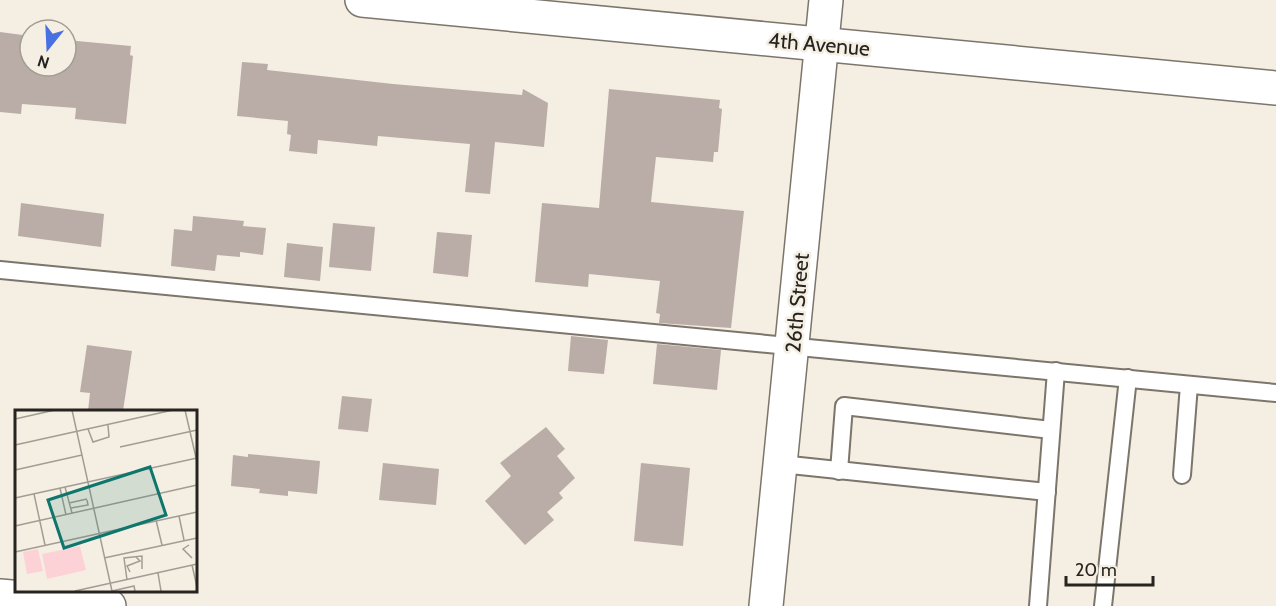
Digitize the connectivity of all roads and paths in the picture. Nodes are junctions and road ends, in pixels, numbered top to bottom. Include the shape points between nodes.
1 (362, 0) edge
2 (826, 0) edge
3 (822, 44) junction
4 (1276, 87) edge
5 (0, 270) edge
6 (793, 346) junction
7 (1056, 371) junction
8 (1128, 378) junction
9 (1189, 385) junction
10 (1276, 393) edge
11 (1052, 430) junction
12 (781, 464) junction
13 (838, 471) junction
14 (1182, 475) dead end
15 (1047, 492) junction
16 (0, 596) edge
17 (109, 606) edge
18 (766, 606) edge
19 (1038, 606) edge
20 (1102, 606) edge

1 - 3 street, 4th Avenue
2 - 3 street, 26th Street
3 - 4 street, 4th Avenue
3 - 6 street, 26th Street
5 - 6 lane
6 - 7 lane
6 - 12 street, 26th Street
7 - 8 lane
7 - 11 lane
8 - 9 lane
8 - 20 lane
9 - 10 lane
9 - 14 lane
11 - 13 lane via 844,406
11 - 15 lane
12 - 13 lane
12 - 18 street, 26th Street
13 - 15 lane
15 - 19 lane
16 - 17 street

